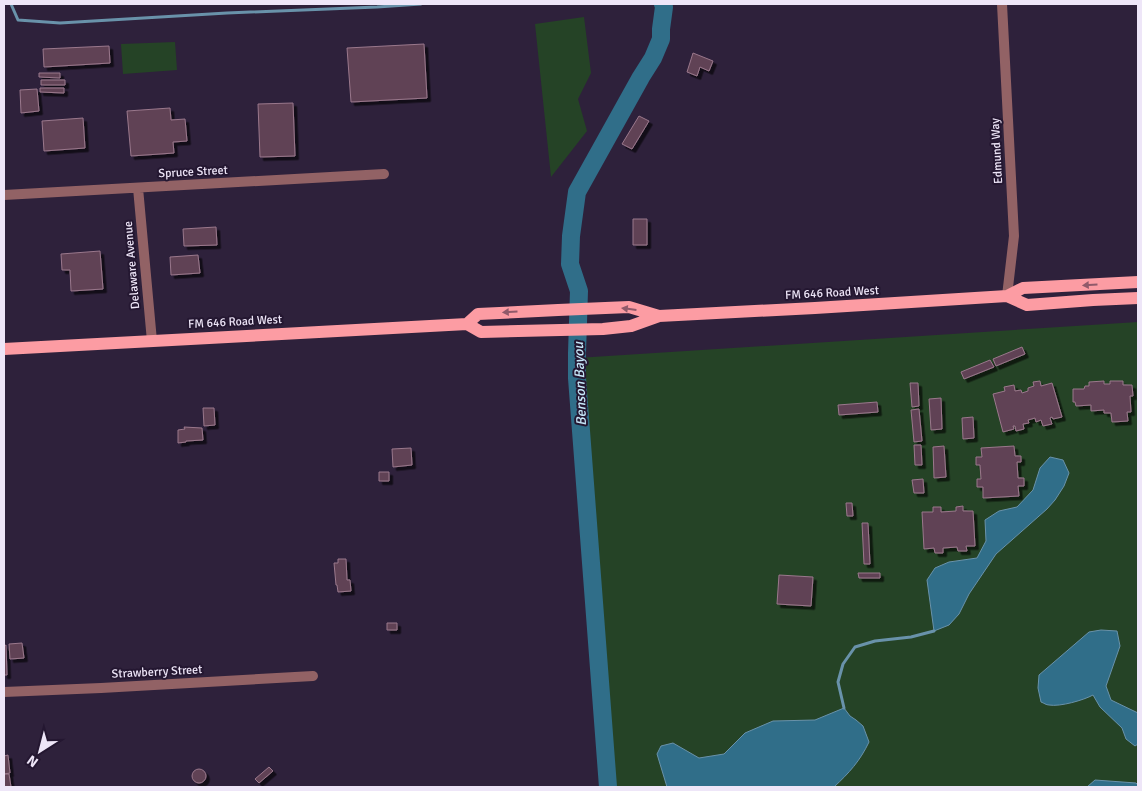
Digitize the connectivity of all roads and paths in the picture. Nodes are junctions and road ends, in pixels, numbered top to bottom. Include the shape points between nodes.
1 (1002, 4) edge
2 (384, 174) dead end
3 (138, 188) junction
4 (4, 195) edge
5 (1138, 282) edge
6 (1138, 288) edge
7 (1007, 296) junction
8 (1138, 298) edge
9 (1093, 300) junction
10 (659, 316) junction
11 (467, 324) junction
12 (152, 340) junction
13 (4, 348) edge
14 (312, 676) dead end
15 (4, 692) edge

1 - 7 street, Edmund Way via 1014,236
2 - 3 street, Spruce Street
3 - 4 street, Spruce Street
3 - 12 street, Delaware Avenue
5 -> 7 main road, FM 646 Road West via 1023,288
6 - 9 main road via 1116,290
7 - 9 main road, FM 646 Road West via 1027,305
7 - 10 main road, FM 646 Road West
8 - 9 main road, FM 646 Road West
10 - 11 main road, FM 646 Road West via 631,326 603,330 481,332
10 -> 11 main road, FM 646 Road West via 629,308 599,308 478,314
11 - 12 main road, FM 646 Road West
12 - 13 main road, FM 646 Road West
14 - 15 street, Strawberry Street

